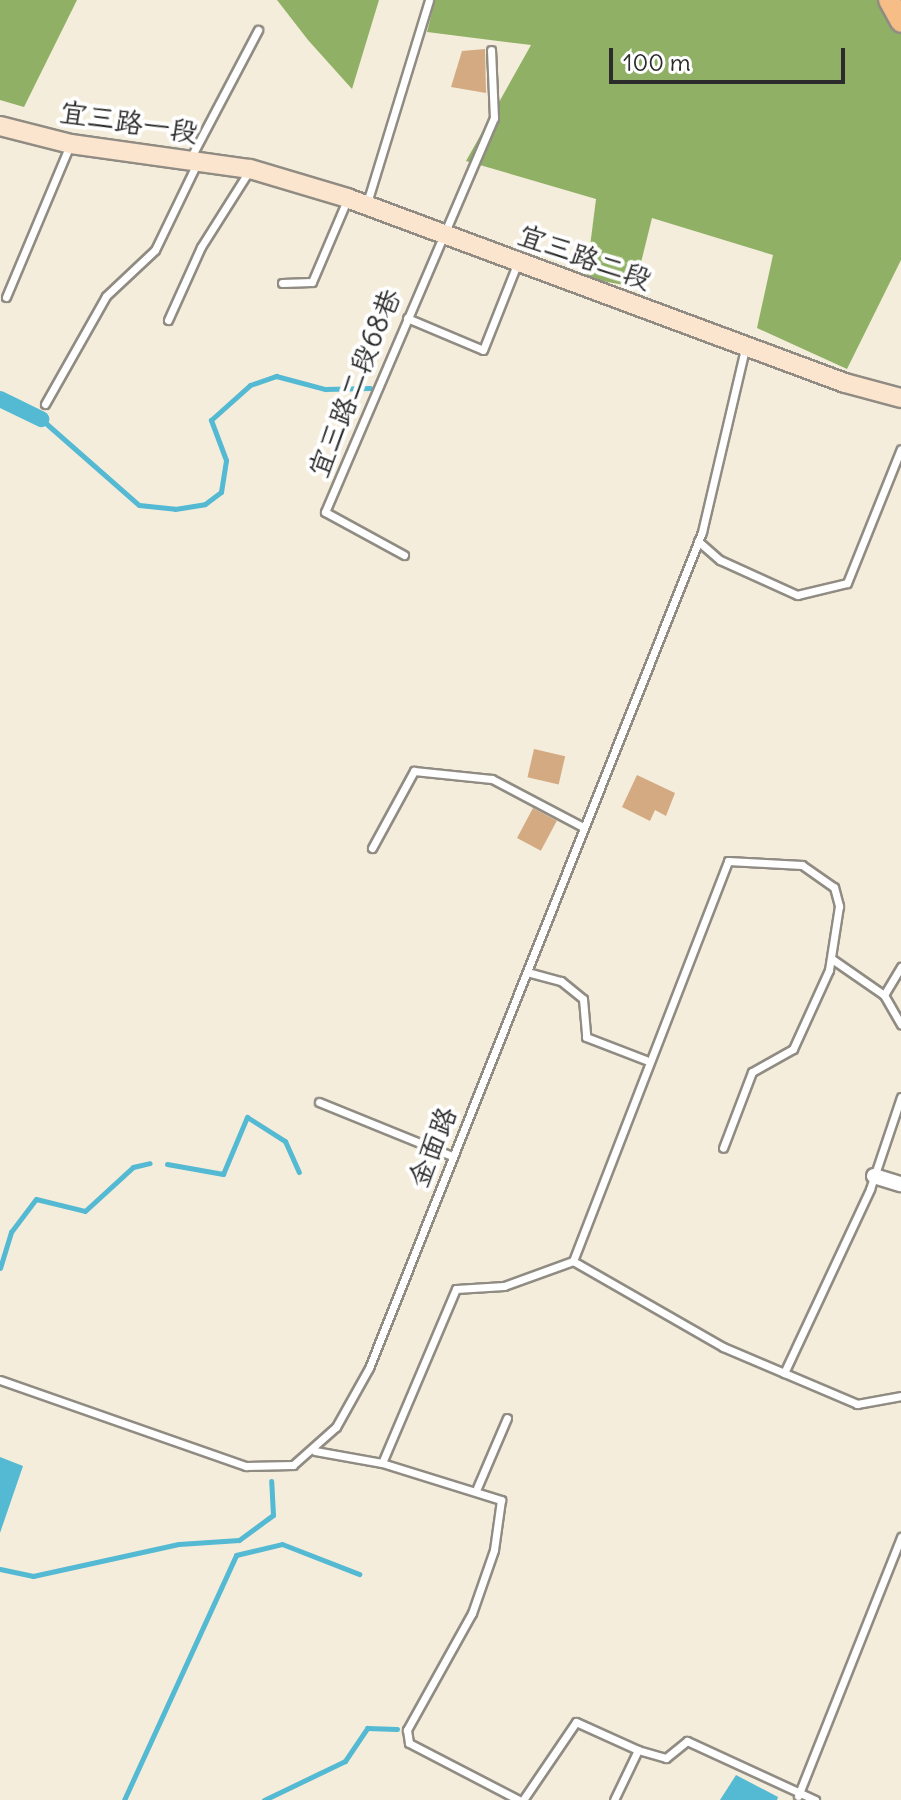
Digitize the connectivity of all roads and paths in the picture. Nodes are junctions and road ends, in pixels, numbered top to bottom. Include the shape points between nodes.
1 (429, 0) edge
2 (889, 0) edge
3 (901, 22) edge
4 (258, 30) dead end
5 (491, 50) dead end
6 (0, 126) edge
7 (71, 144) junction
8 (194, 160) junction
9 (250, 169) junction
10 (347, 198) junction
11 (366, 205) junction
12 (443, 233) junction
13 (518, 262) junction
14 (282, 283) dead end
15 (6, 297) dead end
16 (407, 318) junction
17 (168, 320) dead end
18 (746, 347) junction
19 (901, 398) edge
20 (45, 404) dead end
21 (901, 449) edge
22 (698, 541) junction
23 (404, 555) dead end
24 (581, 826) junction
25 (372, 848) dead end
26 (832, 959) junction
27 (901, 967) edge
28 (527, 972) junction
29 (884, 995) junction
30 (901, 1024) edge
31 (646, 1060) junction
32 (901, 1097) edge
33 (319, 1102) dead end
34 (723, 1148) dead end
35 (452, 1156) junction
36 (874, 1176) junction
37 (901, 1184) edge
38 (573, 1261) junction
39 (784, 1373) junction
40 (0, 1380) edge
41 (901, 1396) edge
42 (507, 1418) dead end
43 (315, 1451) junction
44 (382, 1463) junction
45 (477, 1488) junction
46 (901, 1537) edge
47 (638, 1750) junction
48 (798, 1796) junction
49 (521, 1800) edge
50 (614, 1800) edge
51 (815, 1800) edge

1 - 11 lane
2 - 3 main road
4 - 8 lane
5 - 12 lane, 宜三路二段68巷 via 494,118
6 - 7 street, 宜三路一段
7 - 8 street, 宜三路一段
7 - 15 lane
8 - 9 street, 宜三路一段
8 - 20 lane via 155,250 106,296
9 - 10 street, 宜三路二段
9 - 17 lane via 201,247
10 - 11 street, 宜三路二段
10 - 14 lane via 312,282
11 - 12 street, 宜三路二段
12 - 13 street, 宜三路二段
12 - 16 lane, 宜三路二段68巷
13 - 16 lane via 483,350
13 - 18 street, 宜三路二段
16 - 23 lane, 宜三路二段68巷 via 325,512
18 - 19 street, 宜三路二段
18 - 22 lane, 金面路
21 - 22 lane via 847,583 797,595 720,560
22 - 24 lane, 金面路
24 - 25 lane via 492,779 414,771
24 - 28 lane, 金面路
26 - 29 lane
26 - 31 lane via 834,887 802,865 755,857 728,861
26 - 34 lane via 793,1049 752,1072
27 - 29 lane
28 - 31 lane via 561,981 583,999 586,1037
28 - 35 lane, 金面路
29 - 30 lane
31 - 38 lane
32 - 36 lane
33 - 35 lane
35 - 43 lane, 金面路 via 369,1368
36 - 37 street
36 - 39 lane
38 - 39 lane via 603,1274 628,1298
38 - 44 lane via 504,1286 456,1289
39 - 41 lane via 857,1404
40 - 43 lane via 246,1466 293,1465
42 - 45 lane
43 - 44 lane
44 - 45 lane via 450,1489
45 - 49 lane via 501,1500 494,1550 472,1613 407,1730 409,1743
46 - 48 lane
47 - 48 lane via 666,1758 687,1741
47 - 49 lane via 576,1722
47 - 50 lane
48 - 51 lane

